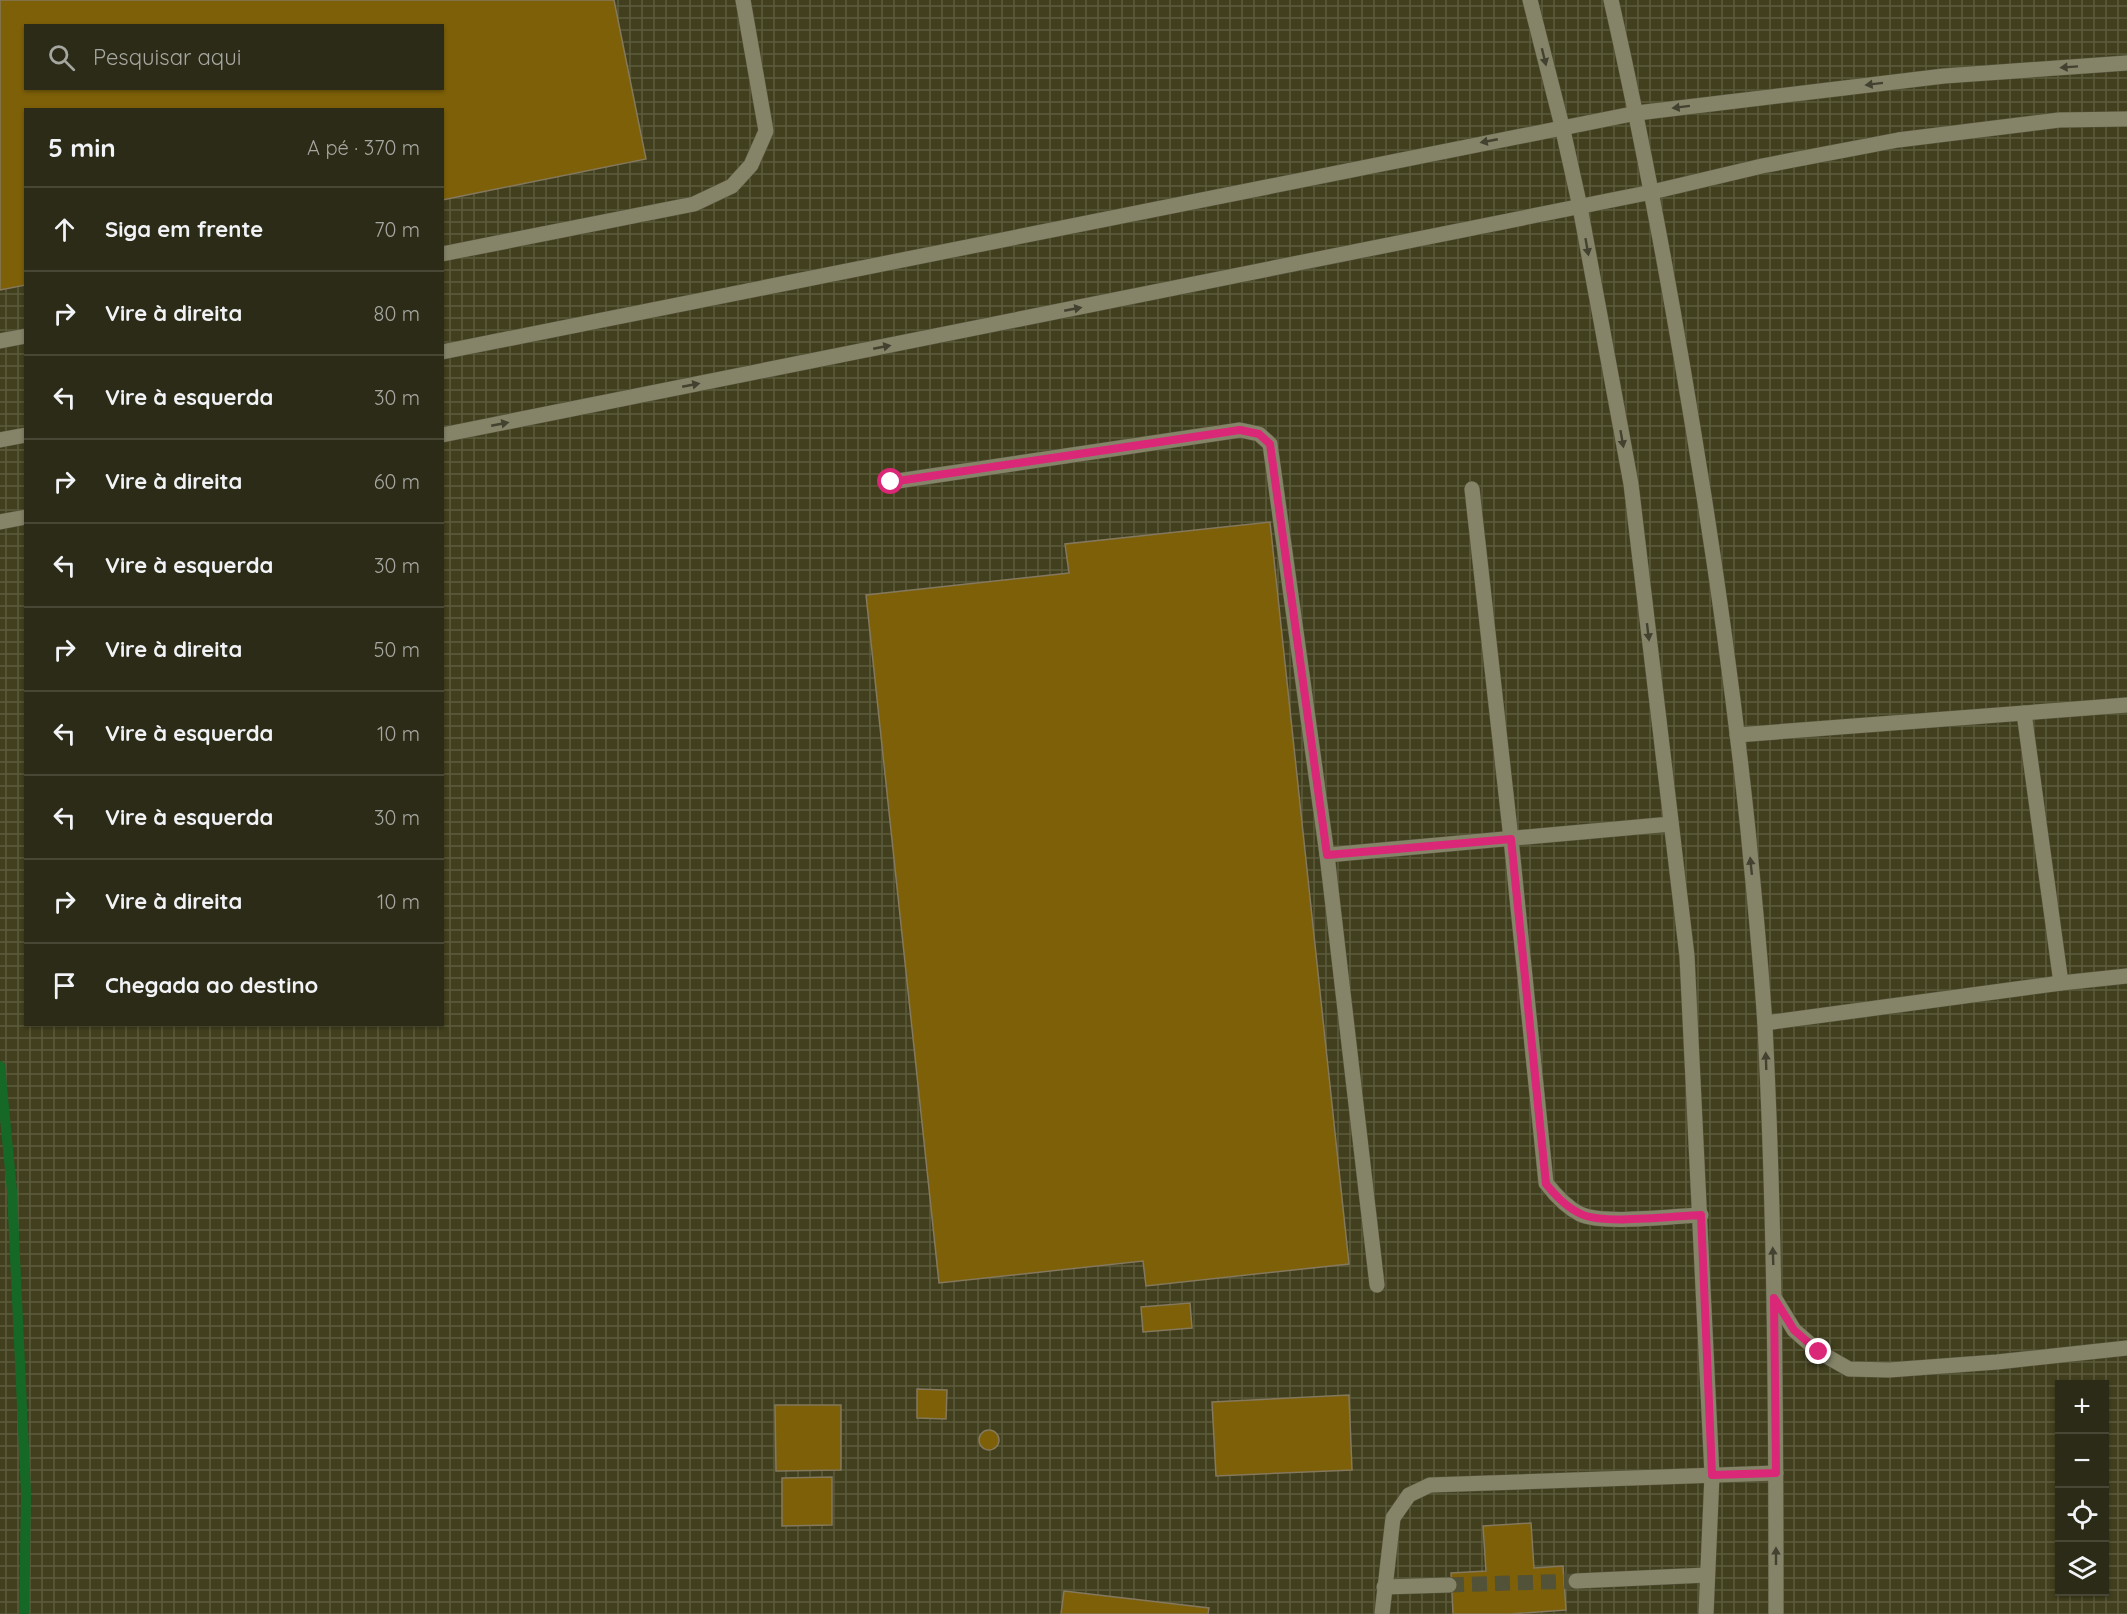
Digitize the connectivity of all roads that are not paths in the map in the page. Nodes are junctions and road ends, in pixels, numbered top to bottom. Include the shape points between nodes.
1 (743, 0) edge
2 (1530, 0) edge
3 (1611, 0) edge
4 (2127, 63) edge
5 (1637, 113) junction
6 (2127, 119) edge
7 (1562, 126) junction
8 (1653, 192) junction
9 (1580, 207) junction
10 (444, 254) edge
11 (24, 336) edge
12 (0, 341) edge
13 (444, 352) edge
14 (24, 435) edge
15 (444, 435) edge
16 (0, 440) edge
17 (891, 482) dead end
18 (1472, 489) dead end
19 (24, 517) edge
20 (0, 522) edge
21 (2127, 705) edge
22 (2024, 713) junction
23 (1737, 735) junction
24 (1671, 824) junction
25 (1511, 839) junction
26 (1327, 855) junction
27 (2127, 976) edge
28 (2061, 983) junction
29 (1765, 1023) junction
30 (1701, 1215) junction
31 (1377, 1285) dead end
32 (1774, 1298) junction
33 (2127, 1348) edge
34 (1776, 1473) junction
35 (1712, 1475) junction
36 (1707, 1575) junction
37 (1576, 1581) tunnel mouth
38 (1449, 1585) tunnel mouth
39 (1384, 1587) junction
40 (1382, 1614) edge
41 (1706, 1614) edge
42 (1776, 1614) edge

1 - 10 lane via 766,131 752,165 732,186 694,204
2 -> 7 lane
3 - 5 lane
4 -> 5 lane via 1944,76
5 - 7 lane
5 - 8 lane
6 - 8 lane via 2059,120 1898,140
7 - 9 lane
7 -> 13 lane
8 - 9 lane
8 - 23 lane via 1719,593
15 -> 9 lane
9 -> 24 lane via 1631,484
11 - 12 lane
14 - 16 lane
17 - 26 lane via 1240,430 1259,434 1270,444
18 - 25 lane
19 - 20 lane
21 - 22 lane
22 - 23 lane
22 - 28 lane
29 -> 23 lane
24 - 25 lane
24 - 30 lane via 1687,956
25 - 26 lane
25 - 30 lane via 1546,1184 1560,1201 1582,1215 1604,1220
26 - 31 lane
27 - 28 lane
28 - 29 lane
32 -> 29 lane
30 - 35 lane
32 - 33 lane via 1794,1330 1819,1352 1849,1369 1997,1362
32 - 34 lane
34 - 35 lane
42 -> 34 lane
35 - 36 lane
35 - 39 lane via 1430,1485 1409,1495 1393,1518
36 - 37 lane
36 - 41 lane
38 - 39 lane
39 - 40 lane

